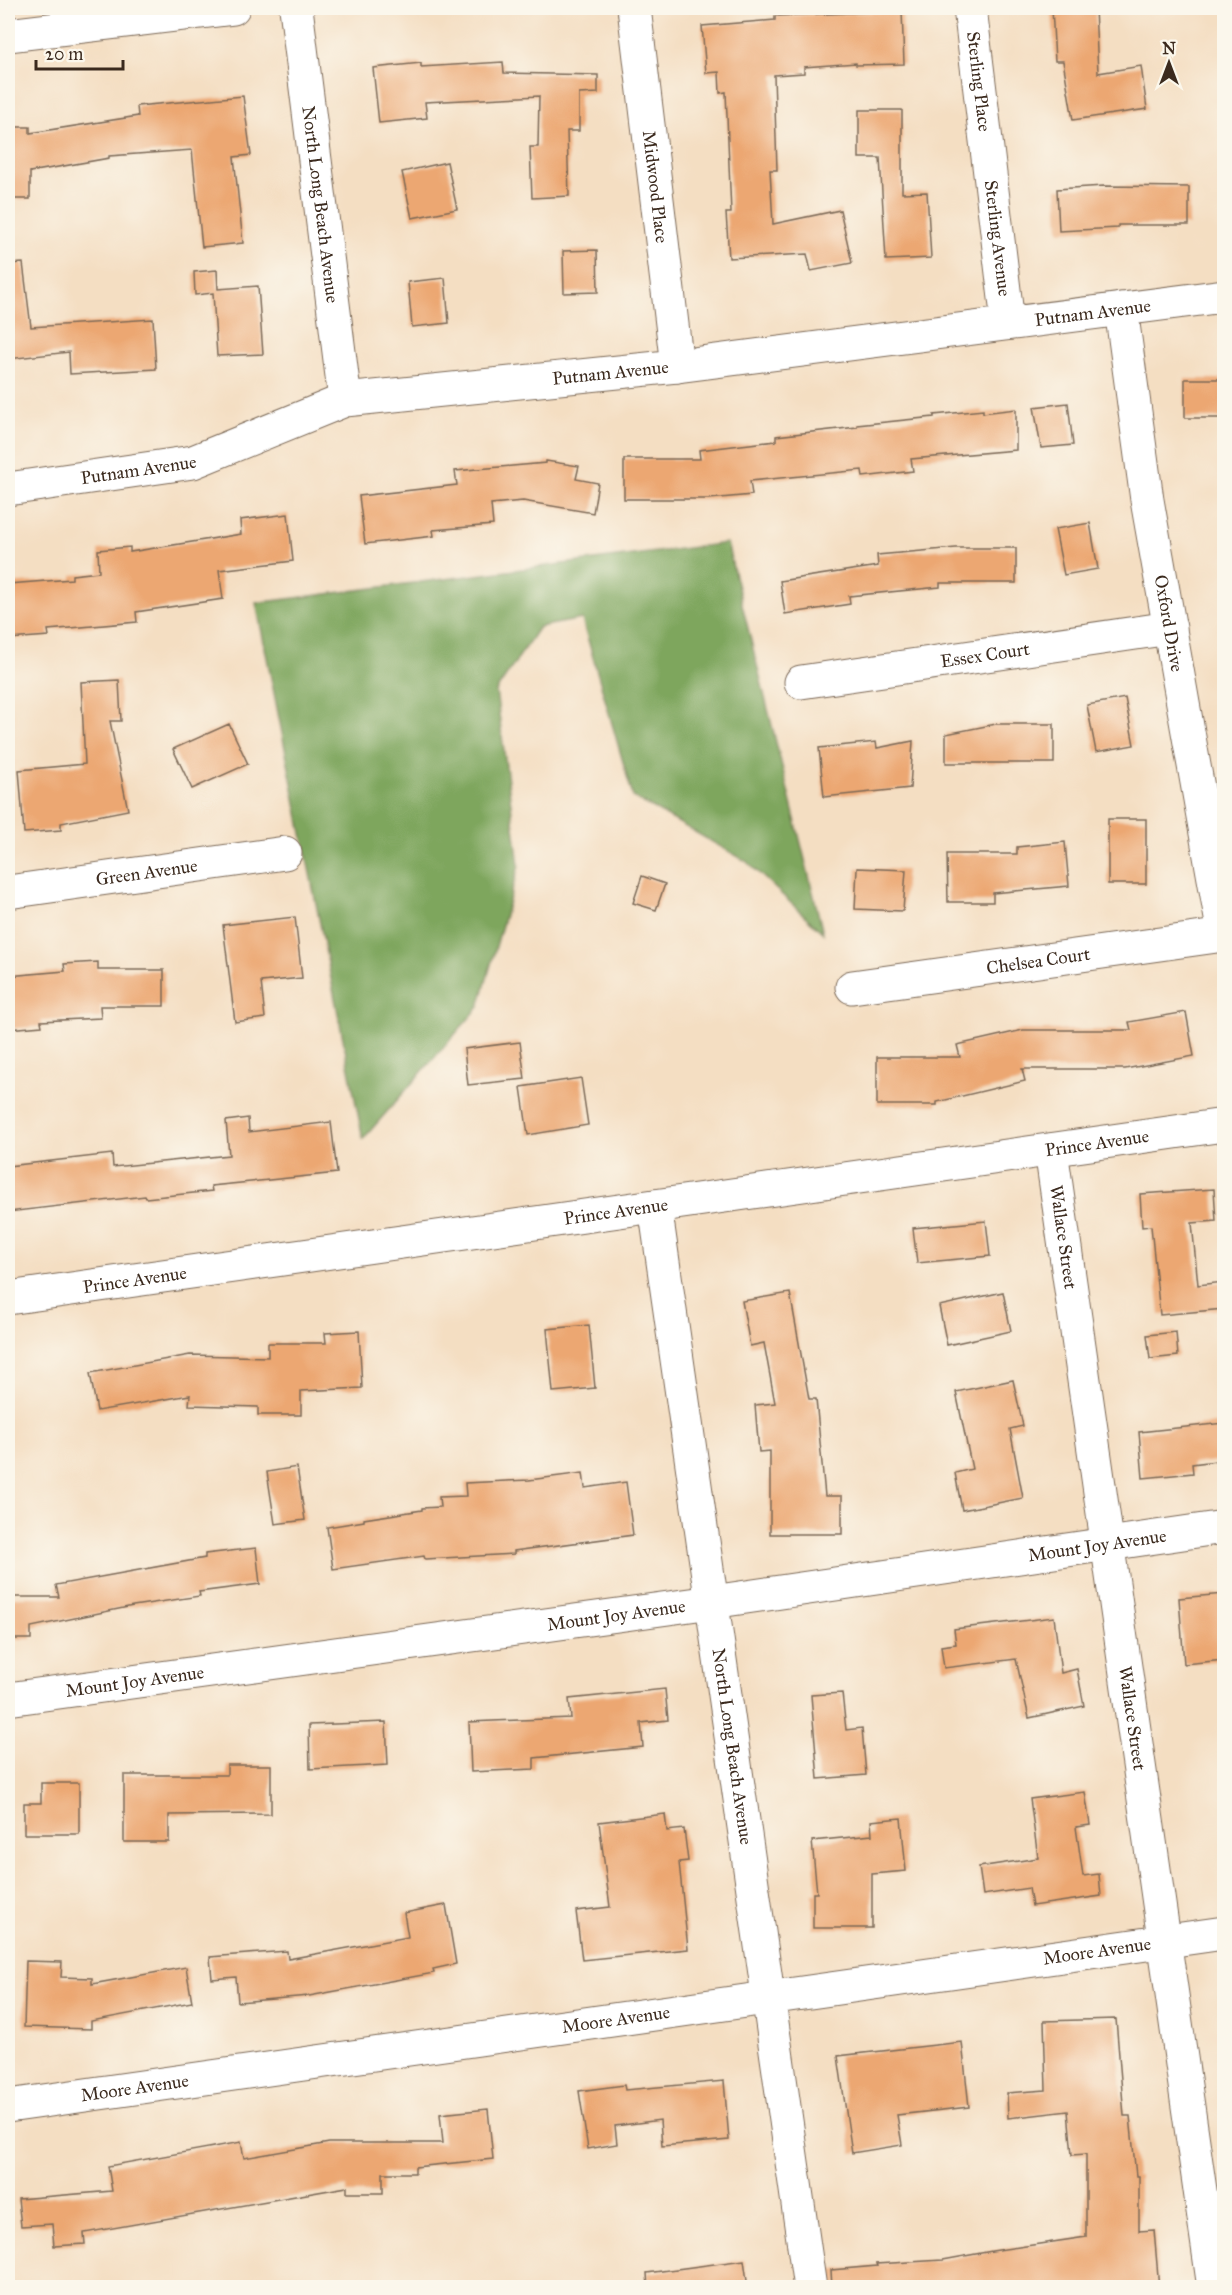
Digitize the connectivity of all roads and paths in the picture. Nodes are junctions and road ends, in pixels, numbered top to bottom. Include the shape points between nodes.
1 (233, 8) edge
2 (296, 8) edge
3 (634, 8) edge
4 (970, 8) edge
5 (8, 35) edge
6 (988, 156) joint
7 (1224, 296) edge
8 (1121, 309) junction
9 (1008, 323) junction
10 (677, 366) junction
11 (345, 400) junction
12 (8, 489) edge
13 (1170, 628) junction
14 (801, 682) dead end
15 (285, 853) dead end
16 (8, 892) edge
17 (1224, 935) edge
18 (852, 987) dead end
19 (1224, 1125) edge
20 (1052, 1150) junction
21 (655, 1206) junction
22 (8, 1298) edge
23 (1224, 1527) edge
24 (1108, 1546) junction
25 (712, 1602) junction
26 (8, 1699) edge
27 (1224, 1933) edge
28 (1165, 1942) junction
29 (768, 1999) junction
30 (8, 2106) edge
31 (810, 2288) edge
32 (1214, 2288) edge

1 - 5 street
2 - 11 street, North Long Beach Avenue
3 - 10 street, Midwood Place
4 - 6 street, Sterling Place
6 - 9 street, Sterling Avenue
7 - 8 street, Putnam Avenue
8 - 9 street, Putnam Avenue
8 - 13 street, Oxford Drive via 1147,500
9 - 10 street, Putnam Avenue
10 - 11 street, Putnam Avenue
11 - 12 street, Putnam Avenue via 193,462
13 - 14 street, Essex Court
13 - 17 street, Oxford Drive
15 - 16 street, Green Avenue
17 - 18 street, Chelsea Court
19 - 20 street, Prince Avenue
20 - 21 street, Prince Avenue
20 - 24 street, Wallace Street
21 - 22 street, Prince Avenue
21 - 25 street, North Long Beach Avenue
23 - 24 street, Mount Joy Avenue
24 - 25 street, Mount Joy Avenue
24 - 28 street, Wallace Street
25 - 26 street, Mount Joy Avenue
25 - 29 street, North Long Beach Avenue
27 - 28 street, Moore Avenue
28 - 29 street, Moore Avenue
28 - 32 street, Wallace Street
29 - 30 street, Moore Avenue
29 - 31 street, North Long Beach Avenue

